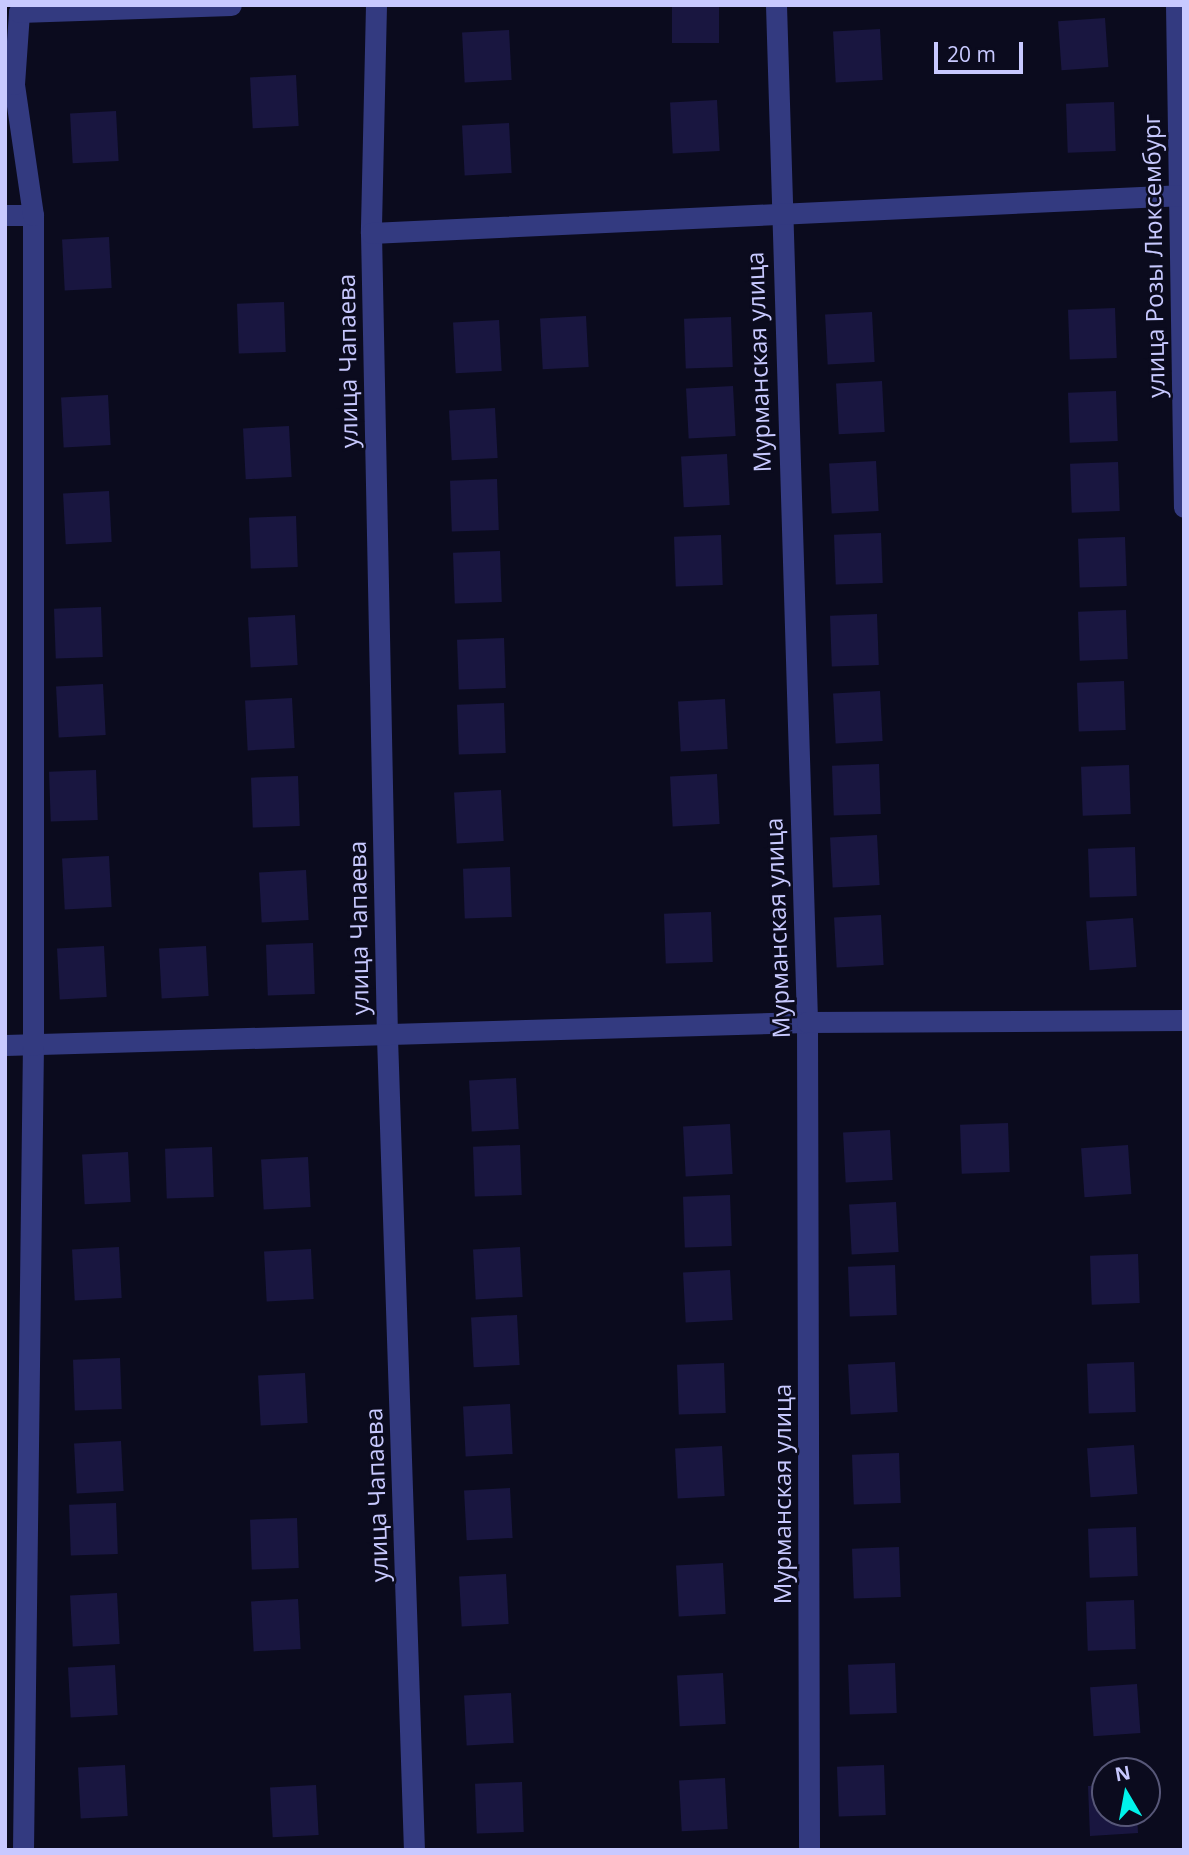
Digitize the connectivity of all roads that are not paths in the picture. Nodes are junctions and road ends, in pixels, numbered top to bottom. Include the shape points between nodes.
1 (231, 5) edge
2 (376, 5) edge
3 (776, 5) edge
4 (1176, 5) edge
5 (1180, 194) edge
6 (5, 215) edge
7 (33, 215) junction
8 (779, 216) junction
9 (371, 233) junction
10 (1184, 507) edge
11 (1184, 1020) edge
12 (807, 1022) junction
13 (387, 1037) junction
14 (5, 1045) edge
15 (33, 1045) junction
16 (23, 1850) edge
17 (414, 1850) edge
18 (808, 1850) edge

1 - 7 street via 19,12 14,84
2 - 9 street, улица Чапаева
3 - 8 street, Мурманская улица
4 - 5 street, улица Розы Люксембург
5 - 8 street
5 - 10 street, улица Розы Люксембург
6 - 7 street
7 - 15 street
8 - 9 street
8 - 12 street, Мурманская улица
9 - 13 street, улица Чапаева
11 - 12 street
12 - 13 street
12 - 18 street, Мурманская улица
13 - 15 street
13 - 17 street, улица Чапаева
14 - 15 street
15 - 16 street

